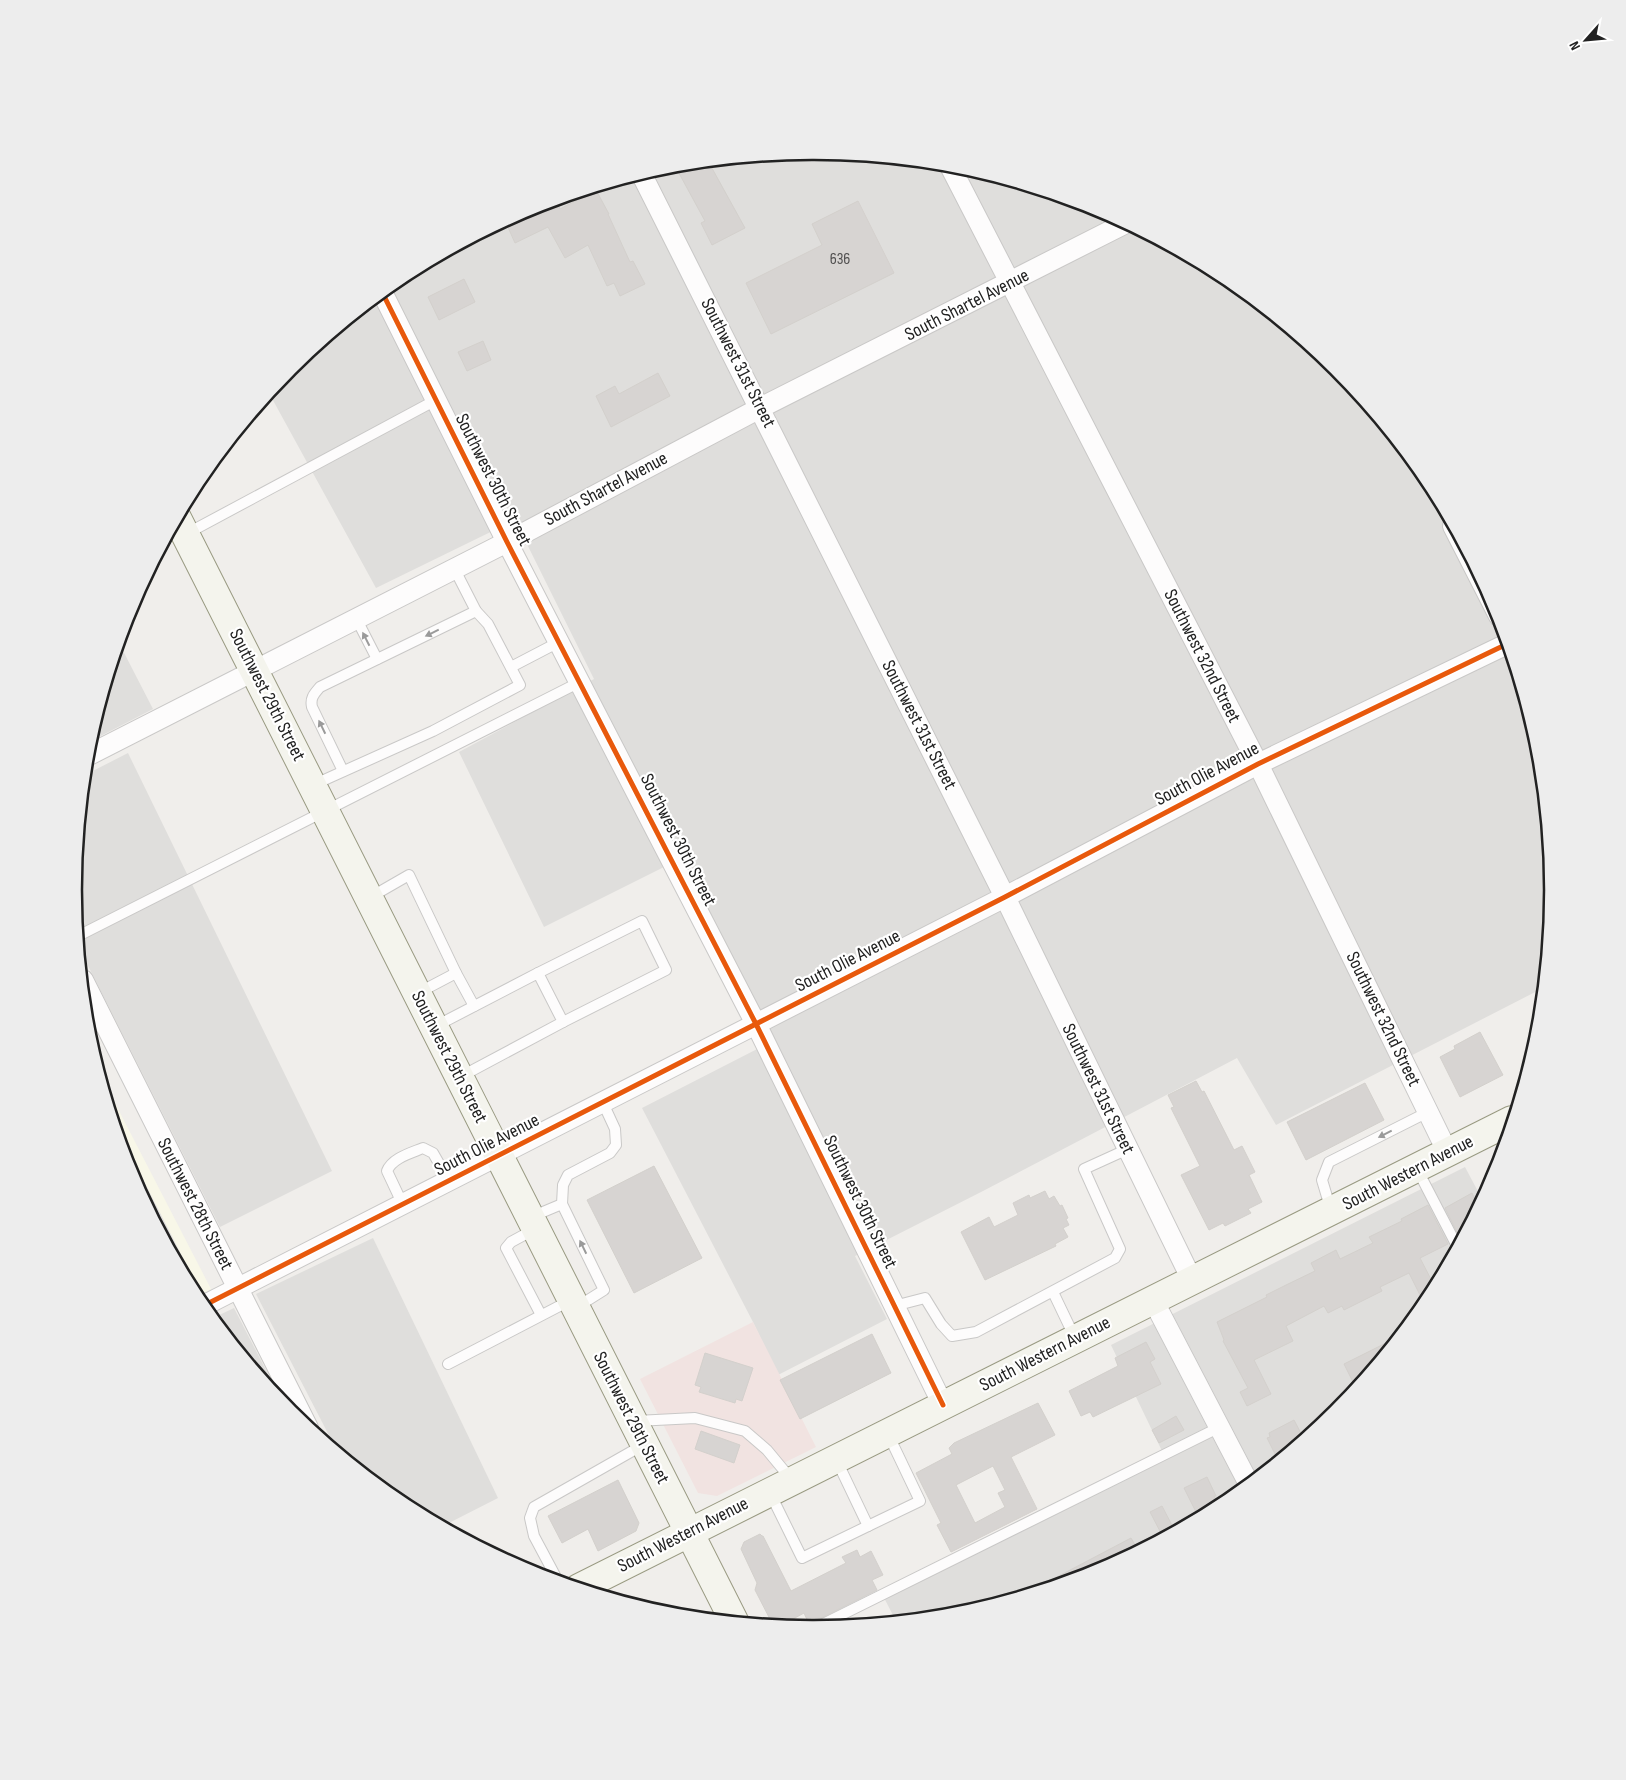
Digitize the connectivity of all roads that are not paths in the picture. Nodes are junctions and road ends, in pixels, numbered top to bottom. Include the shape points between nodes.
1 (954, 174) edge
2 (644, 180) edge
3 (1119, 227) edge
4 (1010, 283) junction
5 (385, 298) edge
6 (436, 400) junction
7 (760, 408) junction
8 (181, 526) edge
9 (507, 542) junction
10 (454, 568) junction
11 (476, 611) junction
12 (356, 618) junction
13 (559, 642) junction
14 (1502, 647) edge
15 (377, 659) junction
16 (511, 667) junction
17 (254, 670) junction
18 (580, 682) junction
19 (96, 751) edge
20 (1258, 764) junction
21 (343, 771) junction
22 (312, 785) junction
23 (325, 811) junction
24 (1006, 897) junction
25 (369, 898) junction
26 (84, 933) edge
27 (456, 973) junction
28 (538, 973) junction
29 (417, 994) junction
30 (91, 995) edge
31 (474, 1006) junction
32 (562, 1022) junction
33 (756, 1024) junction
34 (434, 1026) junction
35 (460, 1078) junction
36 (603, 1103) junction
37 (1428, 1112) junction
38 (1506, 1123) edge
39 (1128, 1150) junction
40 (1448, 1152) junction
41 (499, 1156) junction
42 (1417, 1168) junction
43 (449, 1181) junction
44 (562, 1204) junction
45 (403, 1205) junction
46 (1332, 1210) junction
47 (533, 1223) junction
48 (1454, 1240) edge
49 (1192, 1280) junction
50 (238, 1289) junction
51 (1053, 1292) junction
52 (1153, 1300) junction
53 (210, 1302) edge
54 (574, 1304) junction
55 (894, 1306) junction
56 (541, 1315) junction
57 (1076, 1338) junction
58 (448, 1364) dead end
59 (943, 1405) junction
60 (299, 1409) edge
61 (1220, 1427) junction
62 (638, 1433) junction
63 (888, 1433) junction
64 (836, 1459) junction
65 (1246, 1478) edge
66 (781, 1486) junction
67 (868, 1526) junction
68 (689, 1532) junction
69 (553, 1573) edge
70 (586, 1584) edge
71 (731, 1615) edge
72 (831, 1620) edge

1 - 4 street, Southwest 32nd Street
2 - 7 street, Southwest 31st Street
3 - 4 street, South Shartel Avenue
4 - 7 street, South Shartel Avenue
4 - 20 street, Southwest 32nd Street
5 - 6 street, Southwest 30th Street
6 - 8 lane
6 - 9 street, Southwest 30th Street
7 - 9 street, South Shartel Avenue
7 - 24 street, Southwest 31st Street
8 - 17 main road, Southwest 29th Street
9 - 10 street, South Shartel Avenue
9 - 13 street, Southwest 30th Street
10 - 11 lane
10 - 12 street, South Shartel Avenue
11 -> 15 lane
11 - 16 lane via 488,624
15 -> 12 lane
12 - 17 street, South Shartel Avenue
13 - 16 lane
13 - 18 street, Southwest 30th Street
14 - 20 street, South Olie Avenue
21 -> 15 lane via 310,701 320,687
16 - 21 lane via 520,685 433,731
17 - 19 street, South Shartel Avenue
17 - 22 main road, Southwest 29th Street
18 - 23 lane
18 - 33 street, Southwest 30th Street
20 - 24 street, South Olie Avenue
20 - 37 street, Southwest 32nd Street
21 - 22 lane
22 - 23 main road, Southwest 29th Street
23 - 25 main road, Southwest 29th Street
23 - 26 lane
24 - 33 street, South Olie Avenue
24 - 39 street, Southwest 31st Street
25 - 27 lane via 408,875
25 - 29 main road, Southwest 29th Street
27 - 29 lane
27 - 31 lane
28 - 31 lane
28 - 32 lane
28 - 32 lane via 642,921 666,970
29 - 34 main road, Southwest 29th Street
30 - 50 street, Southwest 28th Street
31 - 34 lane
32 - 35 lane
33 - 36 street, South Olie Avenue
33 - 55 street, Southwest 30th Street
34 - 35 main road, Southwest 29th Street
35 - 41 main road, Southwest 29th Street
36 - 41 street, South Olie Avenue
36 - 44 lane via 615,1129 616,1145 610,1154 568,1175 563,1185
37 - 40 street, Southwest 32nd Street
37 -> 46 lane via 1329,1162 1322,1180
38 - 40 main road, South Western Avenue
39 - 49 street, Southwest 31st Street
39 - 51 lane via 1084,1169 1120,1249 1115,1258
40 - 42 main road, South Western Avenue
41 - 43 street, South Olie Avenue
41 - 47 main road, Southwest 29th Street
42 - 46 main road, South Western Avenue
42 - 48 lane
43 - 45 street, South Olie Avenue
43 - 45 lane via 433,1153 422,1148 395,1160 387,1171
44 - 47 lane
54 -> 44 lane via 604,1290
45 - 50 street, South Olie Avenue
46 - 49 main road, South Western Avenue
47 - 54 main road, Southwest 29th Street
47 - 56 lane via 506,1248
49 - 52 main road, South Western Avenue
50 - 53 street, South Olie Avenue
50 - 60 street, Southwest 28th Street
51 - 55 lane via 976,1332 952,1336 940,1324 925,1298
51 - 57 lane
52 - 57 main road, South Western Avenue
52 - 61 street
54 - 56 lane
54 - 62 main road, Southwest 29th Street
55 - 59 street, Southwest 30th Street
56 - 58 lane
57 - 59 main road, South Western Avenue
59 - 63 main road, South Western Avenue
61 - 65 street
61 - 72 lane
62 - 66 lane via 695,1418 745,1431 767,1450
62 - 68 main road, Southwest 29th Street
62 - 69 lane via 534,1507 530,1518 534,1536
63 - 64 main road, South Western Avenue
63 - 67 lane via 920,1500
64 - 66 main road, South Western Avenue
64 - 67 lane
66 - 67 lane via 802,1558
66 - 68 main road, South Western Avenue
68 - 70 main road, South Western Avenue
68 - 71 main road, Southwest 29th Street

